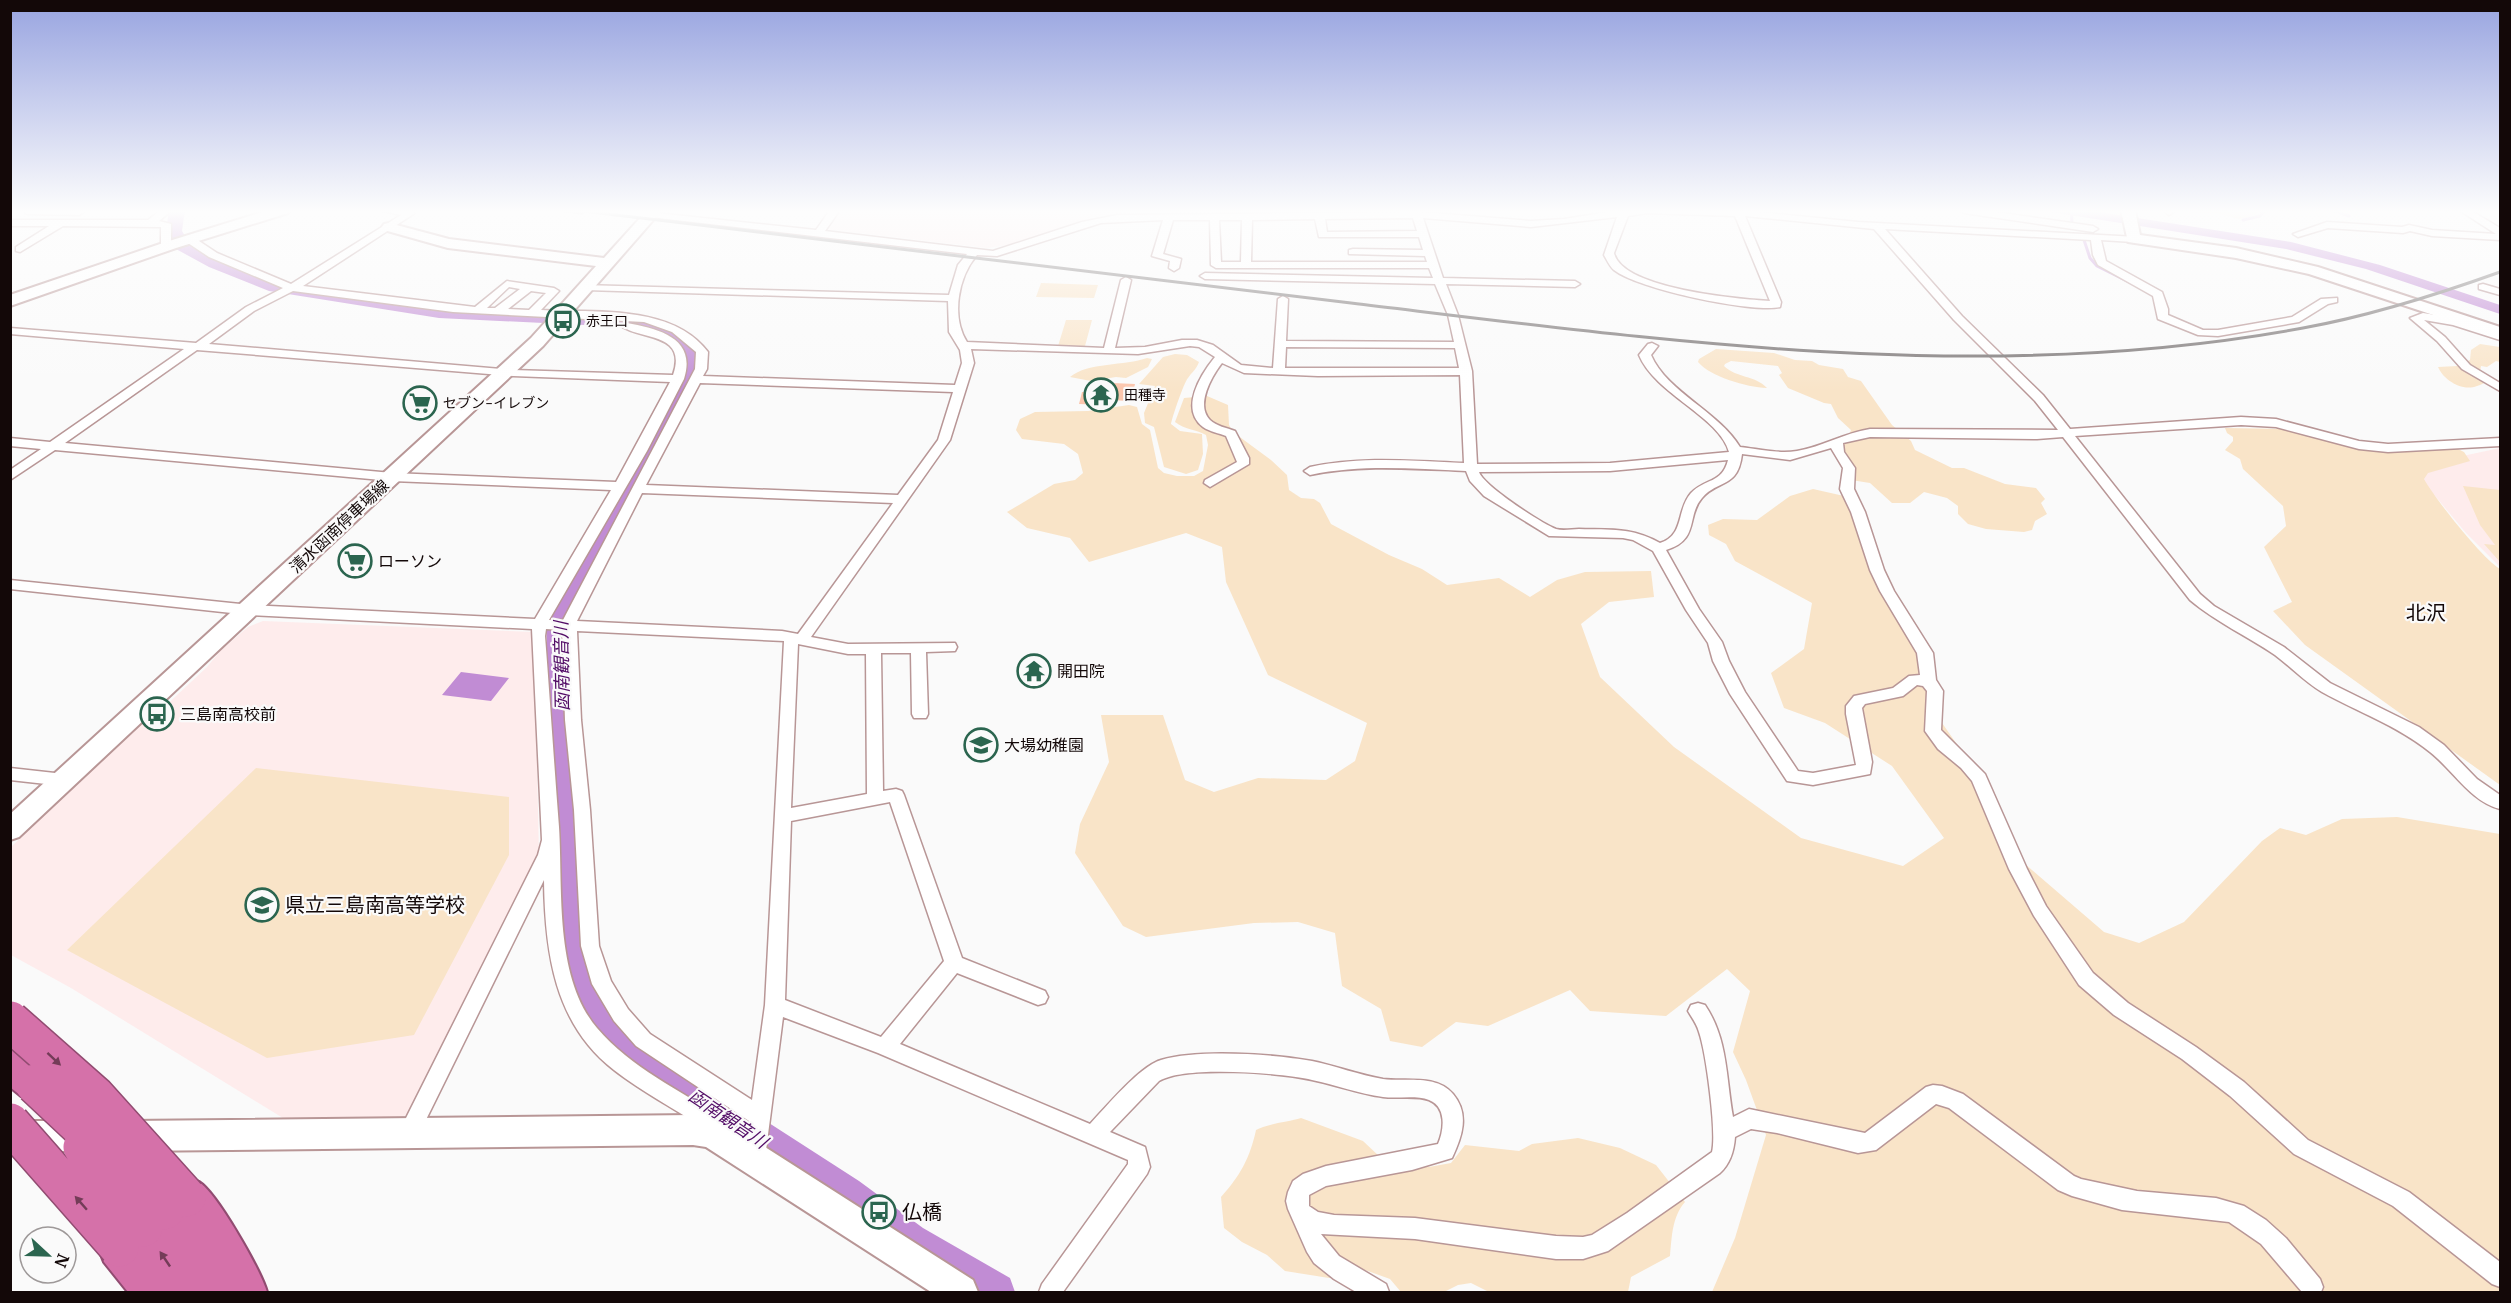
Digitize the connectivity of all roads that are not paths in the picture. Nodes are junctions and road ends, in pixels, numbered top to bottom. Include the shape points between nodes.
1 (97, 271) edge
2 (250, 271) edge
3 (319, 271) edge
4 (599, 271) edge
5 (961, 271) edge
6 (1435, 271) edge
7 (1622, 271) edge
8 (1765, 271) edge
9 (1916, 271) edge
10 (2116, 271) edge
11 (2315, 271) edge
12 (1205, 276) dead end
13 (1438, 279) junction
14 (1126, 280) dead end
15 (1575, 284) dead end
16 (529, 287) junction
17 (586, 287) junction
18 (2483, 287) dead end
19 (291, 288) junction
20 (2500, 292) edge
21 (953, 298) junction
22 (1283, 299) dead end
23 (2333, 300) dead end
24 (10, 301) edge
25 (478, 310) junction
26 (498, 311) junction
27 (533, 312) junction
28 (560, 318) junction
29 (635, 322) junction
30 (10, 331) edge
31 (2500, 332) edge
32 (2500, 337) edge
33 (1282, 344) junction
34 (963, 345) junction
35 (1460, 345) junction
36 (1652, 346) dead end
37 (196, 347) junction
38 (1110, 350) junction
39 (1220, 358) junction
40 (1279, 371) junction
41 (1466, 371) junction
42 (506, 372) junction
43 (678, 378) junction
44 (696, 379) junction
45 (2500, 388) edge
46 (960, 389) junction
47 (675, 401) junction
48 (2068, 433) junction
49 (1837, 441) junction
50 (2500, 441) edge
51 (10, 442) edge
52 (54, 446) junction
53 (1736, 452) junction
54 (1471, 467) junction
55 (1310, 471) dead end
56 (10, 476) edge
57 (392, 477) junction
58 (1210, 483) dead end
59 (620, 486) junction
60 (639, 489) junction
61 (901, 499) junction
62 (1658, 548) junction
63 (10, 585) edge
64 (250, 610) junction
65 (540, 623) junction
66 (568, 624) junction
67 (797, 638) junction
68 (950, 647) dead end
69 (918, 648) junction
70 (873, 649) junction
71 (1928, 681) junction
72 (921, 714) dead end
73 (10, 774) edge
74 (64, 780) junction
75 (875, 798) junction
76 (2500, 803) edge
77 (782, 816) junction
78 (10, 830) edge
79 (549, 847) junction
80 (954, 963) junction
81 (1038, 997) dead end
82 (775, 1005) junction
83 (1698, 1011) dead end
84 (10, 1021) edge
85 (885, 1047) junction
86 (23, 1073) edge
87 (758, 1116) junction
88 (10, 1123) edge
89 (1725, 1132) junction
90 (409, 1133) junction
91 (711, 1133) junction
92 (1094, 1136) junction
93 (10, 1137) edge
94 (754, 1158) junction
95 (1306, 1218) junction
96 (153, 1220) junction
97 (2500, 1276) edge
98 (2312, 1287) dead end
99 (155, 1293) edge
100 (187, 1293) edge
101 (224, 1293) edge
102 (246, 1293) edge
103 (960, 1293) edge
104 (1050, 1293) edge
105 (1378, 1293) edge

1 - 24 street
2 - 19 street
3 - 19 street
4 - 17 street, 清水函南停車場線
5 - 21 street
6 - 13 street
7 - 8 street via 1669,291 1776,305
9 - 48 street via 1958,318 2027,384
10 - 23 street via 2158,294 2162,317 2202,333 2295,320
11 - 31 street
12 - 13 street
13 - 15 street
13 - 35 street
14 - 38 street
16 - 25 street via 507,284
16 - 26 street
16 - 27 street via 554,291
17 - 21 street
17 - 28 street, 清水函南停車場線
18 - 20 street
19 - 25 street
19 - 37 street via 250,309
21 - 34 street via 955,332
22 - 33 street
25 - 26 street
26 - 27 street
27 - 28 street
28 - 29 street
28 - 42 street, 清水函南停車場線
29 - 43 street via 674,344 682,354
29 - 44 street via 662,322 694,341 703,360
30 - 37 street
32 - 45 street via 2445,321 2415,318 2466,367
33 - 35 street
33 - 40 street
34 - 38 street
34 - 46 street via 968,363
35 - 41 street
36 - 53 street via 1645,354 1651,366 1675,393 1722,432
37 - 42 street
37 - 52 street
38 - 39 street via 1140,351 1190,343 1209,347
39 - 40 street via 1234,368
39 - 58 street via 1205,380 1200,414 1207,424 1231,434 1243,464
40 - 41 street
41 - 54 street
42 - 43 street
42 - 57 street, 清水函南停車場線
43 - 47 street
44 - 46 street
44 - 47 street
46 - 61 street via 944,440
47 - 59 street
47 - 60 street
48 - 49 street via 1870,433
48 - 50 street via 2241,421 2276,423 2379,447
48 - 76 street via 2195,597 2209,609 2279,651 2325,687 2413,731
49 - 53 street via 1792,456
49 - 71 street via 1838,452 1849,468 1847,489 1877,570 1921,645
51 - 52 street
52 - 56 street
52 - 57 street
53 - 54 street via 1616,467
53 - 62 street via 1727,479 1694,498 1681,536
54 - 55 street via 1353,462
54 - 62 street via 1489,493 1554,533 1623,534
57 - 59 street
57 - 64 street, 清水函南停車場線
59 - 65 street
60 - 61 street
60 - 66 street
61 - 67 street
62 - 71 street via 1715,642 1743,701 1793,777 1813,779 1864,770 1854,718 1856,702 1898,692 1914,680
63 - 64 street
64 - 65 street
64 - 74 street, 清水函南停車場線
65 - 66 street
65 - 79 street
66 - 67 street
66 - 87 street via 590,946 602,984 643,1040
67 - 70 street via 834,647
67 - 77 street via 789,654
68 - 69 street
69 - 70 street
69 - 72 street
70 - 75 street
71 - 97 street via 1935,691 1934,731 1979,778 2040,911 2086,979 2121,1010 2237,1089 2301,1147 2401,1200
73 - 74 street
74 - 78 street, 清水函南停車場線
75 - 77 street
75 - 80 street via 896,795
77 - 82 street
79 - 90 street
79 - 91 street via 558,962 574,1008 608,1053 715,1125
80 - 81 street
80 - 85 street
82 - 85 street
82 - 87 street
83 - 89 street via 1704,1018 1714,1055
84 -> 96 highway, bridge via 95,1096
85 - 92 street
86 - 96 highway, bridge
87 - 94 street
96 -> 88 highway, bridge
89 - 95 street via 1720,1157 1710,1170 1593,1247 1569,1248 1430,1230 1332,1225
89 - 98 street via 1749,1119 1869,1143 1934,1094 1942,1095 2080,1190 2152,1204 2220,1208 2239,1215 2263,1232
90 - 91 street
90 - 93 street
91 - 94 street
92 - 95 street via 1152,1075 1173,1065 1262,1065 1310,1070 1383,1088 1433,1091 1446,1101 1454,1127 1445,1151 1311,1181 1296,1200
92 - 104 street via 1138,1154 1139,1167
94 - 103 street
95 - 105 street via 1314,1247 1322,1257
96 - 99 highway
100 -> 96 highway
96 - 101 highway via 194,1247
96 - 102 highway via 214,1234

